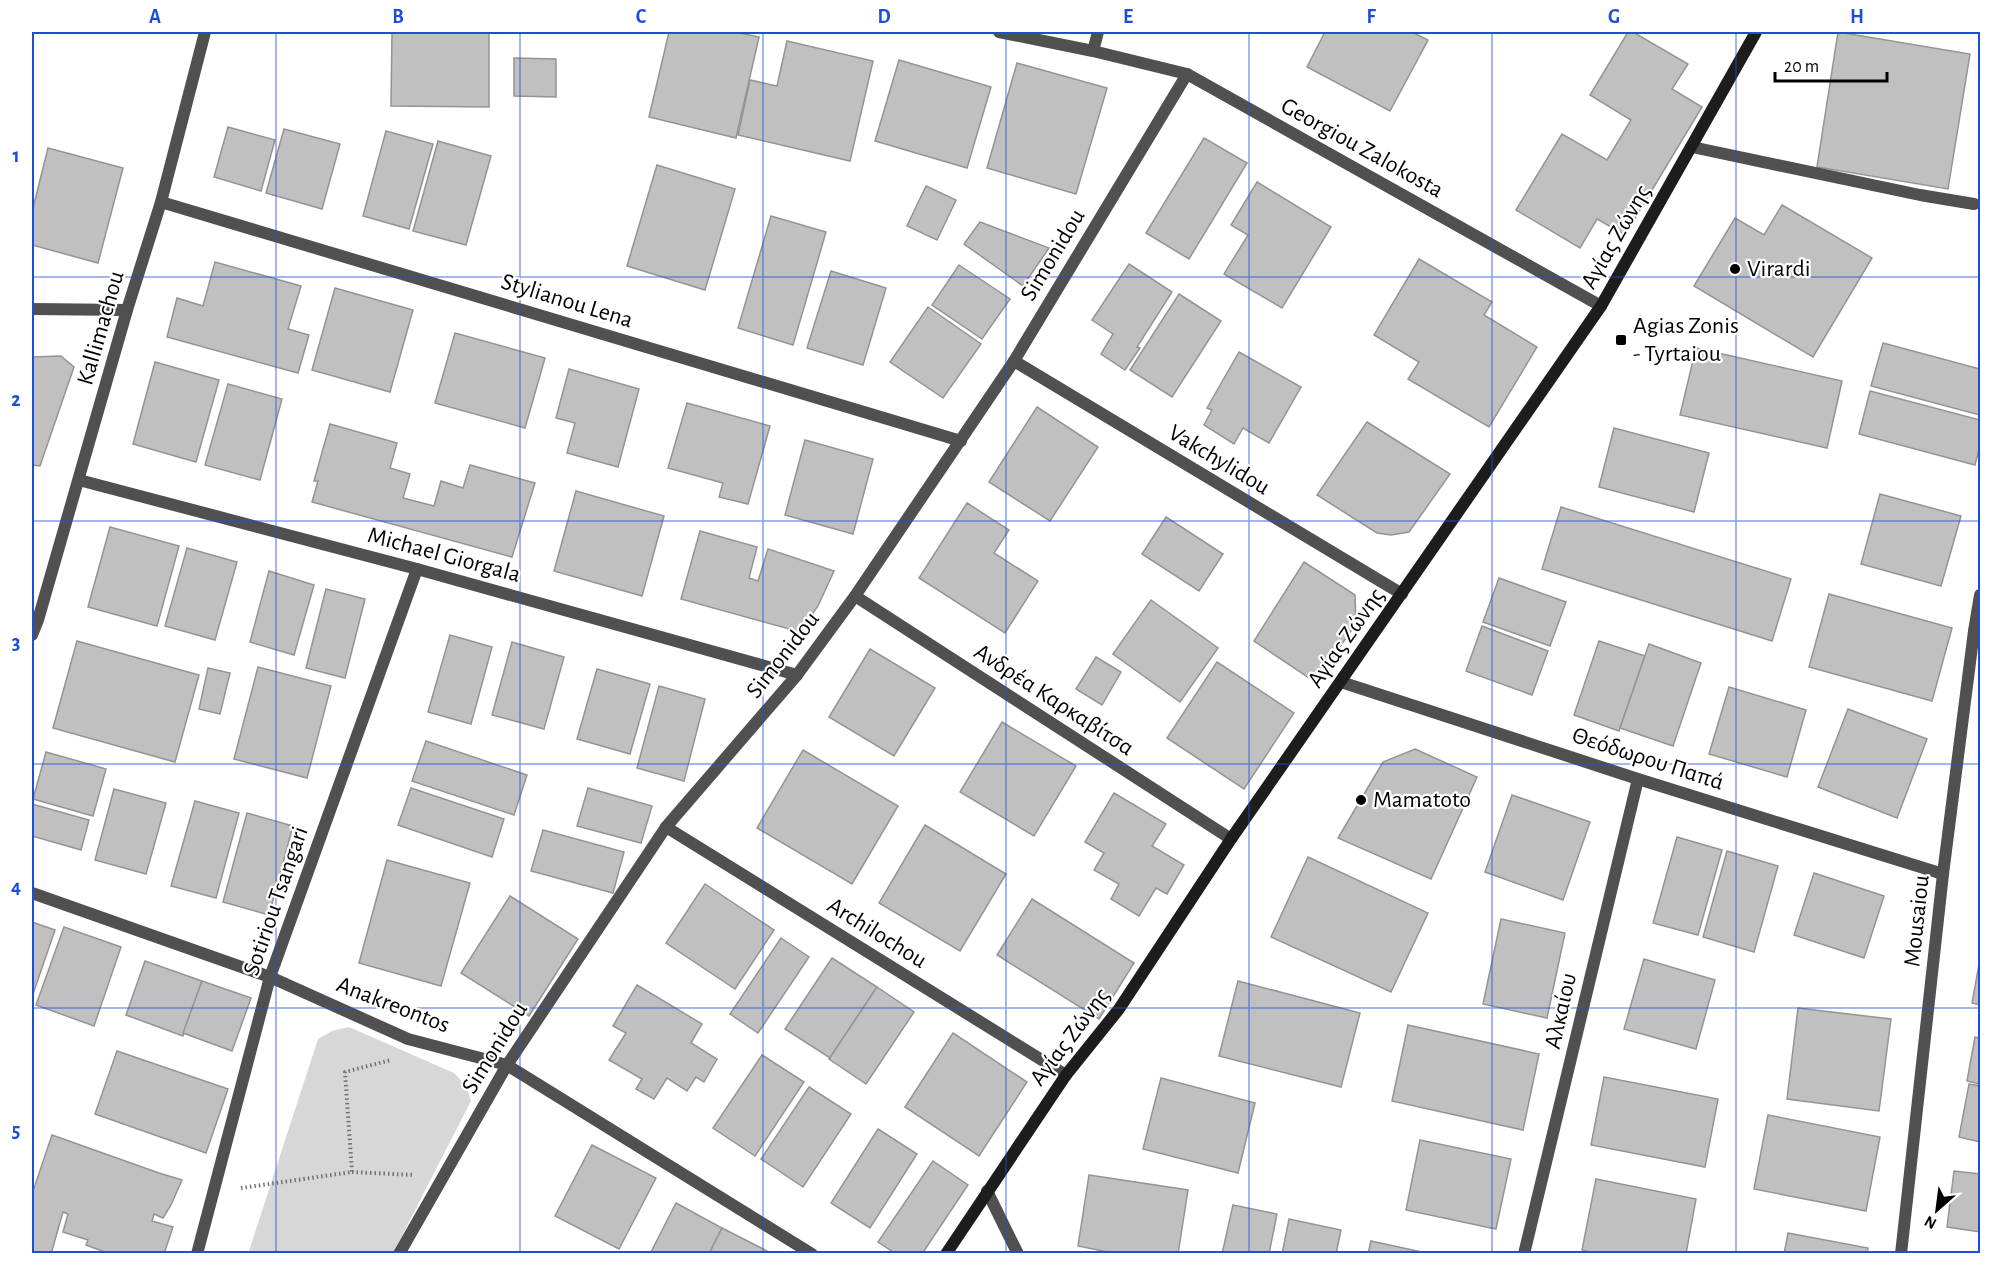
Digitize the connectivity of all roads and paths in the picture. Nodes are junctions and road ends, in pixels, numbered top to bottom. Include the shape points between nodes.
1 (205, 32) edge
2 (999, 32) edge
3 (1098, 32) edge
4 (1756, 32) edge
5 (1093, 51) junction
6 (1187, 74) junction
7 (1692, 147) junction
8 (161, 202) junction
9 (1974, 204) dead end
10 (1601, 306) junction
11 (32, 309) edge
12 (127, 310) junction
13 (1014, 362) junction
14 (961, 441) junction
15 (79, 480) junction
16 (417, 569) junction
17 (1402, 594) junction
18 (1980, 595) edge
19 (855, 596) junction
20 (35, 620) edge
21 (1977, 632) edge
22 (32, 635) edge
23 (797, 675) junction
24 (1341, 682) junction
25 (1638, 779) junction
26 (666, 827) junction
27 (1231, 839) junction
28 (1943, 874) junction
29 (32, 893) edge
30 (270, 977) junction
31 (408, 1038) junction
32 (507, 1065) junction
33 (1066, 1075) junction
34 (352, 1172) junction
35 (442, 1176) junction
36 (987, 1191) junction
37 (213, 1192) junction
38 (197, 1254) edge
39 (399, 1254) edge
40 (812, 1254) edge
41 (946, 1254) edge
42 (1018, 1254) edge
43 (1524, 1254) edge
44 (1901, 1254) edge

1 - 8 street, Kallimachou
2 - 5 street, Georgiou Zalokosta
3 - 5 street
4 - 7 main road, Αγίας Ζώνης
5 - 6 street, Georgiou Zalokosta
6 - 10 street, Georgiou Zalokosta
6 - 13 street, Simonidou
7 - 9 street
7 - 10 main road, Αγίας Ζώνης
8 - 12 street, Kallimachou
8 - 14 street, Stylianou Lena
10 - 17 main road, Αγίας Ζώνης
11 - 12 street
12 - 15 street, Kallimachou
13 - 14 street, Simonidou
13 - 17 street, Vakchylidou
14 - 19 street, Simonidou
15 - 16 street, Michael Giorgala
15 - 20 street, Kallimachou
16 - 23 street, Michael Giorgala
16 - 30 street, Sotiriou Tsangari
17 - 24 main road, Αγίας Ζώνης
18 - 21 street, Mousaiou
19 - 23 street, Simonidou
19 - 27 street, Ανδρέα Καρκαβίτσα
20 - 22 street, Kallimachou
21 - 28 street, Mousaiou
23 - 26 street, Simonidou
24 - 25 street, Θεόδωρου Παπά
24 - 27 main road, Αγίας Ζώνης
25 - 28 street, Θεόδωρου Παπά
25 - 43 street, Αλκαίου
26 - 32 street, Simonidou
26 - 33 street, Archilochou
27 - 33 main road, Αγίας Ζώνης via 1119,1009
28 - 44 street, Mousaiou
29 - 30 street, Anakreontos
30 - 31 street, Anakreontos
30 - 37 street, Sotiriou Tsangari
31 - 32 street, Anakreontos
31 - 34 path via 402,1056 345,1072
32 - 35 street, Simonidou
32 - 40 street, Anakreontos
33 - 36 main road, Αγίας Ζώνης
34 - 35 path
34 - 37 path
35 - 39 street, Simonidou
36 - 41 main road, Αγίας Ζώνης
36 - 42 street
37 - 38 street, Sotiriou Tsangari

